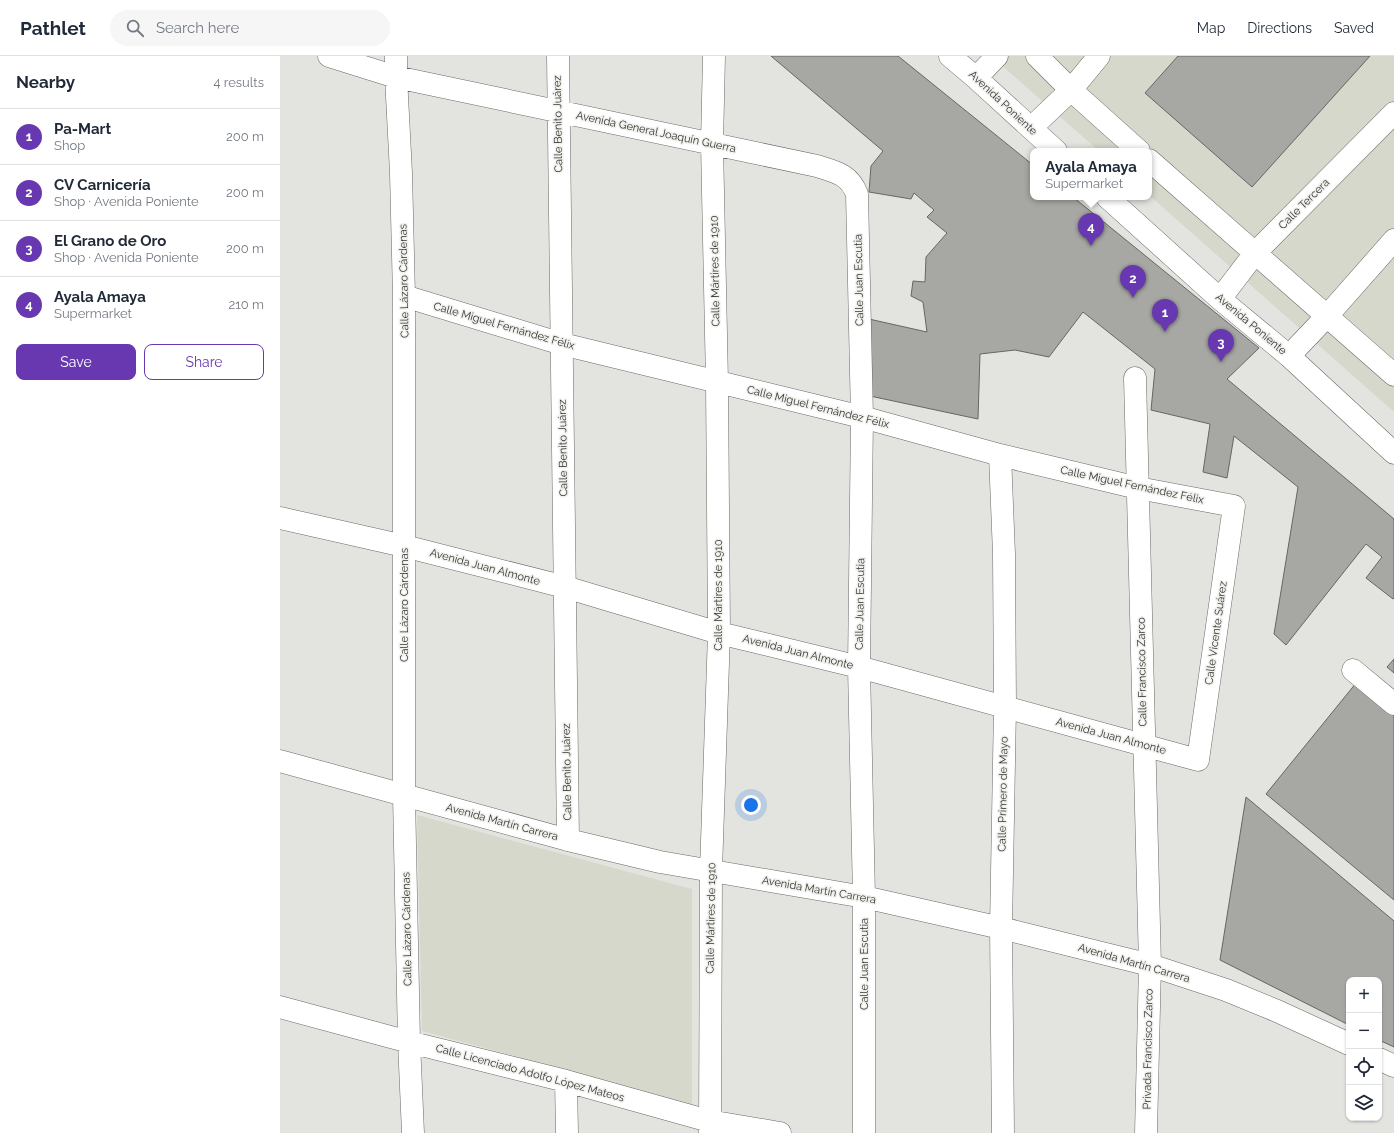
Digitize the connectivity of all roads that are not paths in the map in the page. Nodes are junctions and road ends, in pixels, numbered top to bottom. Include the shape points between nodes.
1 (329, 56) edge
2 (558, 56) edge
3 (714, 56) edge
4 (950, 56) edge
5 (997, 56) edge
6 (1037, 56) edge
7 (1099, 56) edge
8 (396, 66) edge
9 (976, 78) junction
10 (1071, 90) junction
11 (558, 111) junction
12 (1394, 113) edge
13 (1031, 128) junction
14 (712, 144) junction
15 (1053, 148) edge
16 (1136, 148) edge
17 (1152, 163) edge
18 (857, 194) joint
19 (1110, 200) edge
20 (1394, 240) edge
21 (1255, 253) junction
22 (404, 296) junction
23 (1220, 299) junction
24 (1327, 316) junction
25 (562, 344) junction
26 (1289, 356) junction
27 (1394, 374) edge
28 (1135, 378) dead end
29 (717, 382) junction
30 (862, 417) junction
31 (1394, 453) edge
32 (1000, 456) junction
33 (1138, 488) junction
34 (1234, 506) joint
35 (280, 518) edge
36 (404, 546) junction
37 (565, 587) junction
38 (719, 633) junction
39 (859, 667) junction
40 (1353, 670) dead end
41 (1394, 704) edge
42 (1005, 707) junction
43 (1143, 744) junction
44 (1198, 760) joint
45 (280, 761) edge
46 (404, 795) junction
47 (568, 840) junction
48 (711, 871) junction
49 (864, 897) junction
50 (1001, 928) junction
51 (1150, 965) junction
52 (280, 1007) edge
53 (409, 1042) junction
54 (1346, 1043) edge
55 (1382, 1060) edge
56 (1394, 1066) edge
57 (566, 1081) junction
58 (709, 1127) edge
59 (413, 1133) edge
60 (567, 1133) edge
61 (780, 1133) edge
62 (864, 1133) edge
63 (1003, 1133) edge
64 (1146, 1133) edge

1 - 8 street, Avenida General Joaquín Guerra
2 - 11 street, Calle Benito Juárez
3 - 14 street, Calle Mártires de 1910
4 - 9 street, Avenida Poniente
5 - 9 street
6 - 10 street
7 - 10 street
8 - 11 street, Avenida General Joaquín Guerra
8 - 22 street, Calle Lázaro Cárdenas via 402,173
9 - 13 street, Avenida Poniente
10 - 13 street
10 - 16 street
11 - 14 street, Avenida General Joaquín Guerra
11 - 25 street, Calle Benito Juárez
12 - 21 street, Calle Tercera
13 - 15 street, Avenida Poniente
14 - 18 street, Avenida General Joaquín Guerra via 839,173 853,184
14 - 29 street, Calle Mártires de 1910
17 - 21 street
18 - 30 street, Calle Juan Escutia
19 - 23 street, Avenida Poniente
20 - 24 street
21 - 23 street, Calle Tercera
21 - 24 street
22 - 25 street, Calle Miguel Fernández Félix
22 - 36 street, Calle Lázaro Cárdenas
23 - 26 street, Avenida Poniente
24 - 26 street
24 - 27 street
25 - 29 street, Calle Miguel Fernández Félix
25 - 37 street, Calle Benito Juárez
26 - 31 street, Avenida Poniente
28 - 33 street, Calle Francisco Zarco
29 - 30 street, Calle Miguel Fernández Félix
29 - 38 street, Calle Mártires de 1910
30 - 32 street, Calle Miguel Fernández Félix
30 - 39 street, Calle Juan Escutia
32 - 33 street, Calle Miguel Fernández Félix
32 - 42 street, Calle Primero de Mayo via 1004,554
33 - 34 street, Calle Miguel Fernández Félix
33 - 43 street, Calle Francisco Zarco
34 - 44 street, Calle Vicente Suárez
35 - 36 street, Avenida Juan Almonte
36 - 37 street, Avenida Juan Almonte
36 - 46 street, Calle Lázaro Cárdenas
37 - 38 street, Avenida Juan Almonte
37 - 47 street, Calle Benito Juárez
38 - 39 street, Avenida Juan Almonte
38 - 48 street, Calle Mártires de 1910
39 - 42 street, Avenida Juan Almonte
39 - 49 street, Calle Juan Escutia
40 - 41 street
42 - 43 street, Avenida Juan Almonte
42 - 50 street, Calle Primero de Mayo
43 - 44 street, Avenida Juan Almonte
43 - 51 street, Calle Francisco Zarco
45 - 46 street, Avenida Martín Carrera
46 - 47 street, Avenida Martín Carrera
46 - 53 street, Calle Lázaro Cárdenas
47 - 48 street, Avenida Martín Carrera via 660,862
48 - 49 street, Avenida Martín Carrera
48 - 58 street, Calle Mártires de 1910
49 - 50 street, Avenida Martín Carrera
49 - 62 street, Calle Juan Escutia
50 - 51 street, Avenida Martín Carrera
50 - 63 street, Calle Primero de Mayo
51 - 54 street, Avenida Martín Carrera via 1226,990
51 - 64 street, Privada Francisco Zarco
52 - 53 street, Calle Licenciado Adolfo López Mateos
53 - 57 street, Calle Licenciado Adolfo López Mateos
53 - 59 street, Calle Lázaro Cárdenas
55 - 56 street
57 - 58 street, Calle Licenciado Adolfo López Mateos
57 - 60 street
58 - 61 street, Calle Licenciado Adolfo López Mateos

